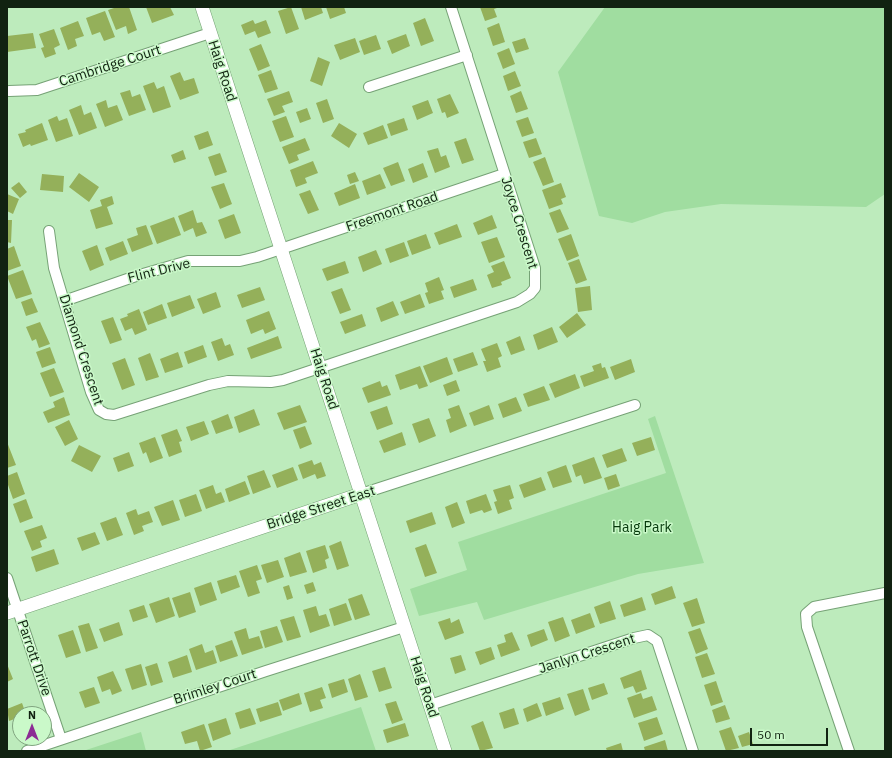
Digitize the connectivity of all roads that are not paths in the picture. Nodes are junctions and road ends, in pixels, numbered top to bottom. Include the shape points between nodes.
1 (202, 7) edge
2 (451, 7) edge
3 (210, 33) junction
4 (466, 54) junction
5 (369, 87) dead end
6 (9, 91) dead end
7 (504, 174) junction
8 (49, 231) dead end
9 (280, 250) junction
10 (64, 301) junction
11 (320, 368) junction
12 (635, 405) dead end
13 (362, 494) junction
14 (7, 578) edge
15 (885, 593) edge
16 (12, 611) edge
17 (404, 627) junction
18 (430, 705) junction
19 (61, 739) junction
20 (27, 751) edge
21 (445, 751) edge
22 (693, 751) edge
23 (849, 751) edge

1 - 3 street, Haig Road
2 - 4 street, Joyce Crescent
3 - 6 street, Cambridge Court via 38,90
3 - 9 street, Haig Road
4 - 5 street
4 - 7 street, Joyce Crescent
7 - 9 street, Freemont Road
7 - 11 street, Joyce Crescent via 535,268 534,288 530,294 517,302
8 - 10 street, Diamond Crescent via 54,268
9 - 10 street, Flint Drive via 240,261 188,261
9 - 11 street, Haig Road
10 - 11 street, Diamond Crescent via 92,392 99,410 106,414 114,415 209,385 228,381 271,382
11 - 13 street, Haig Road
12 - 13 street, Bridge Street East
13 - 16 street, Bridge Street East
13 - 17 street, Haig Road
14 - 16 street, Parrott Drive
15 - 23 street via 814,607 806,614 807,627
16 - 19 street, Parrott Drive
17 - 18 street, Haig Road
17 - 19 street, Brimley Court
18 - 21 street, Haig Road
18 - 22 street, Janlyn Crescent via 648,635 657,641
19 - 20 street, Brimley Court

